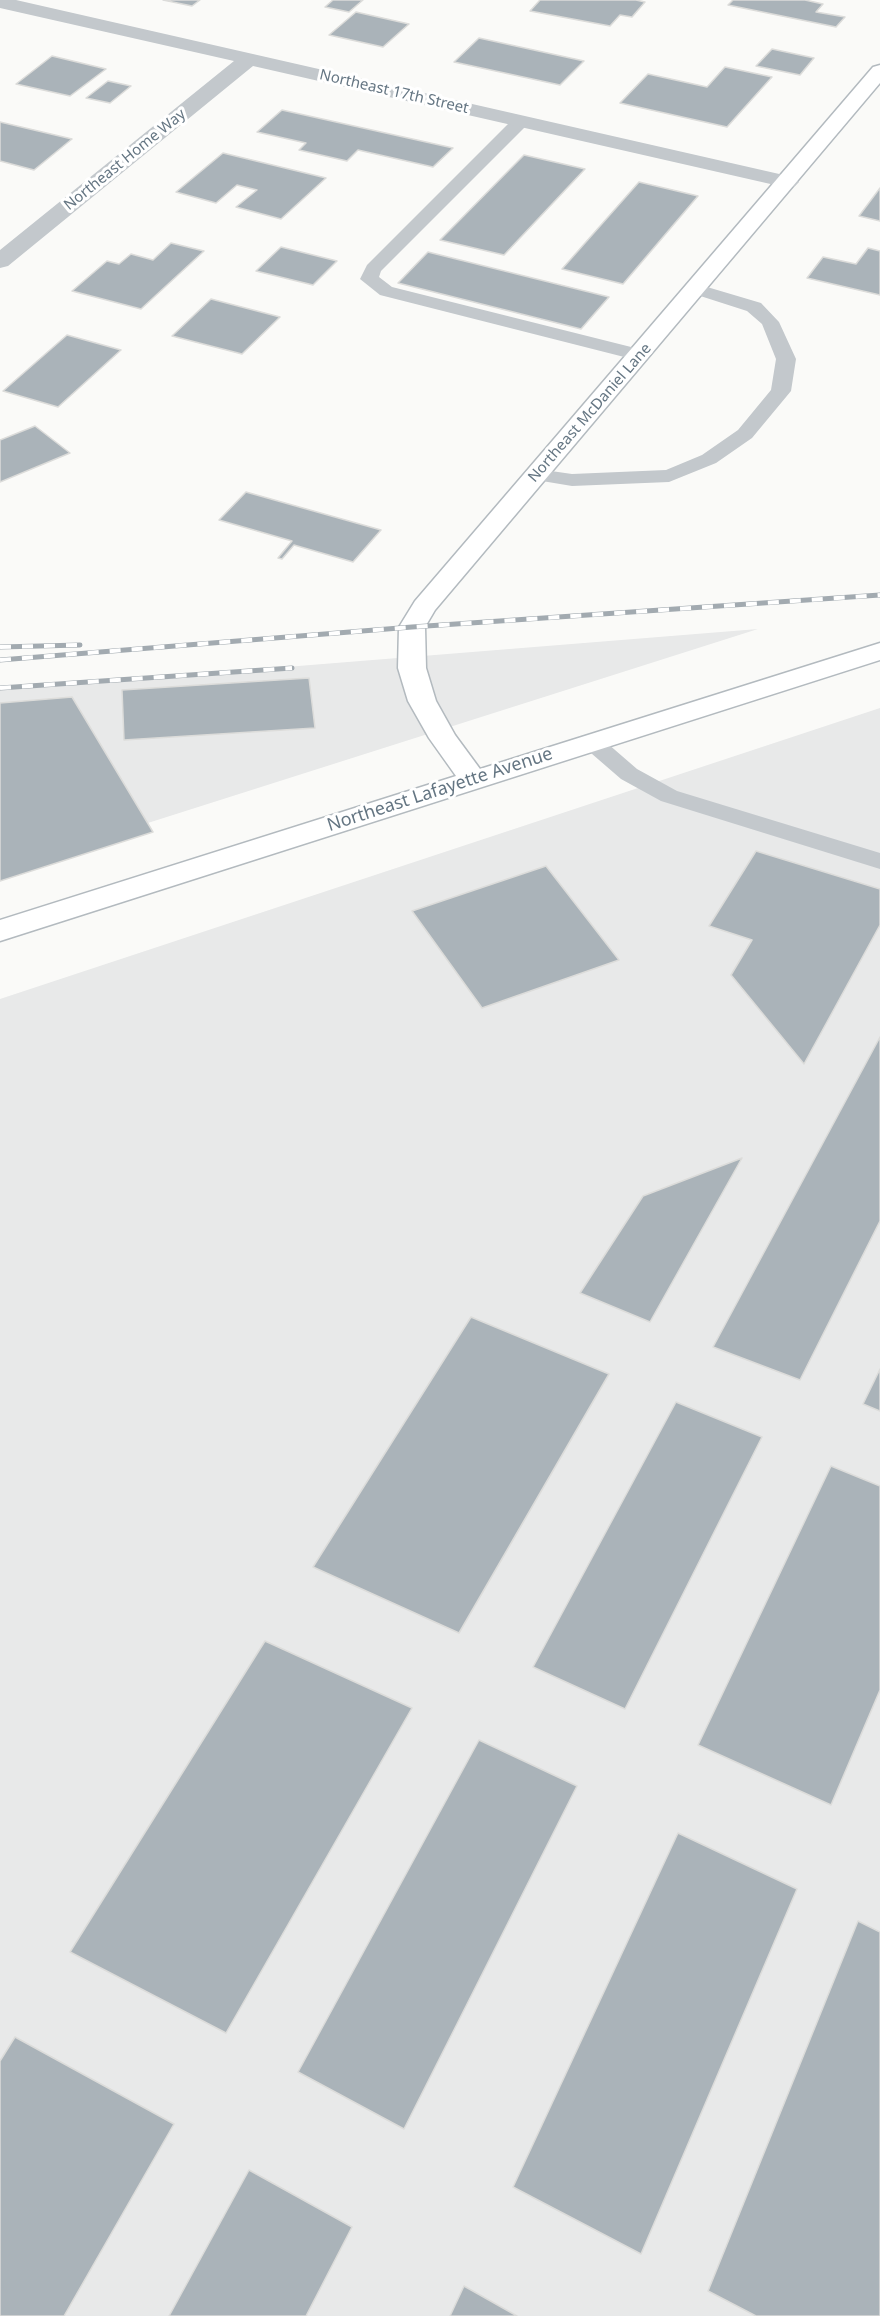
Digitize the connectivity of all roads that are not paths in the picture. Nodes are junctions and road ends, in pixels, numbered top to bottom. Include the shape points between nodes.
1 (0, 2) edge
2 (249, 59) junction
3 (880, 71) edge
4 (521, 121) junction
5 (788, 182) junction
6 (0, 261) edge
7 (697, 289) junction
8 (640, 355) junction
9 (537, 475) junction
10 (880, 651) edge
11 (592, 742) junction
12 (473, 779) junction
13 (880, 861) edge
14 (0, 931) edge

1 - 2 street, Northeast 17th Street
2 - 4 street, Northeast 17th Street
2 - 6 street, Northeast Home Way
3 - 5 street, Northeast McDaniel Lane
4 - 5 street, Northeast 17th Street
4 - 8 lane via 373,269 369,279 386,291
5 - 7 street, Northeast McDaniel Lane
7 - 8 street, Northeast McDaniel Lane
7 - 9 lane via 754,307 770,322 786,359 781,391 745,434 709,459 669,476 572,480
8 - 9 street, Northeast McDaniel Lane
9 - 12 street, Northeast McDaniel Lane via 424,607 412,627 412,668 422,701
10 - 11 street, Northeast Lafayette Avenue
11 - 12 street, Northeast Lafayette Avenue
11 - 13 lane via 629,774 669,796
12 - 14 street, Northeast Lafayette Avenue

